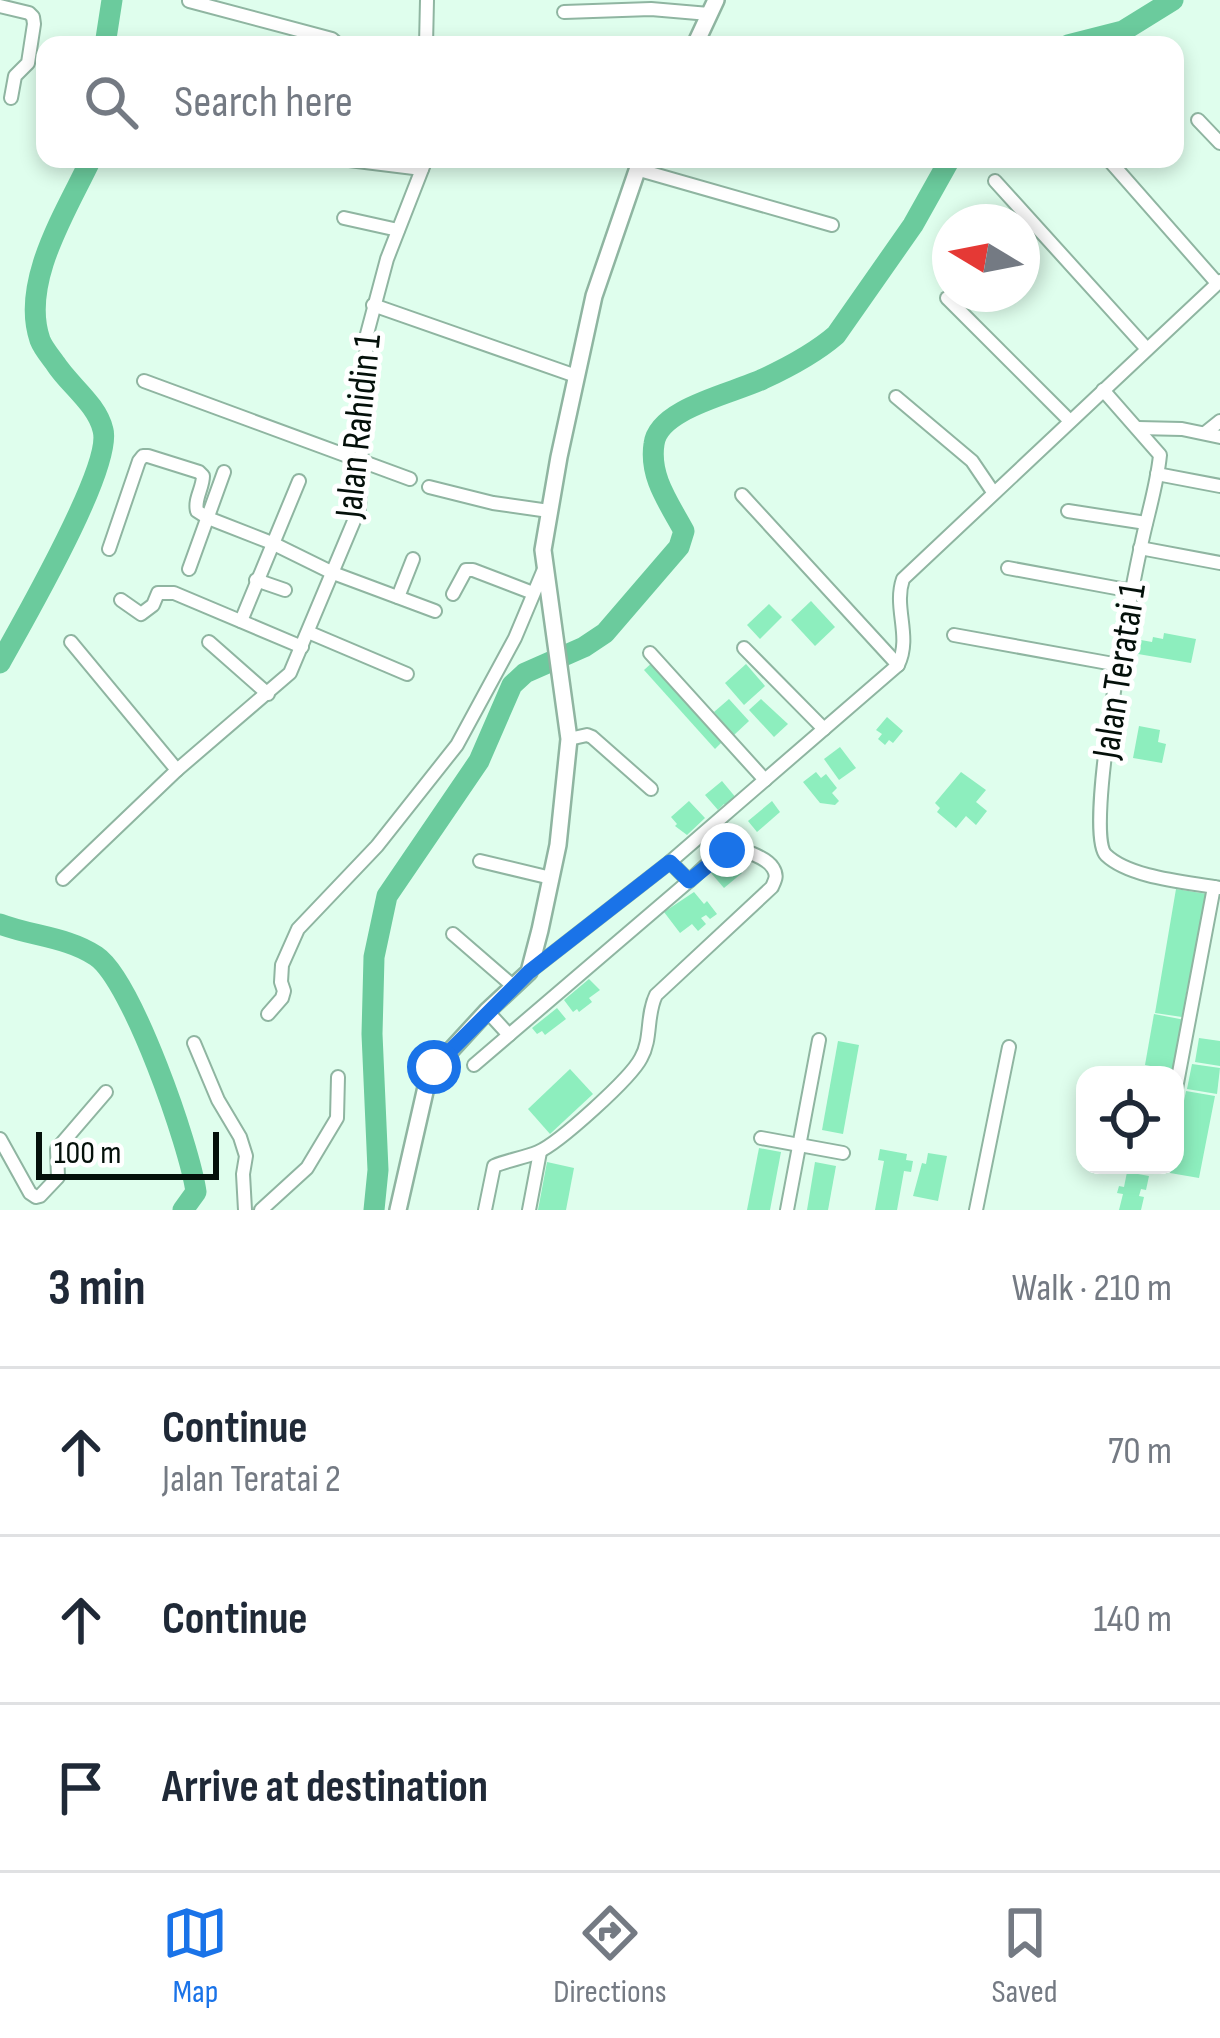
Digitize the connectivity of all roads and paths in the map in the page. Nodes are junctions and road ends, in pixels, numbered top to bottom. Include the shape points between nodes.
1 (427, 0) edge
2 (189, 1) edge
3 (0, 5) edge
4 (712, 7) edge
5 (564, 12) dead end
6 (321, 36) edge
7 (426, 36) edge
8 (698, 36) edge
9 (11, 98) dead end
10 (1198, 120) dead end
11 (1220, 143) edge
12 (422, 168) edge
13 (638, 168) edge
14 (651, 168) edge
15 (1116, 168) edge
16 (995, 182) dead end
17 (344, 218) dead end
18 (832, 226) dead end
19 (398, 230) junction
20 (1219, 282) edge
21 (373, 304) junction
22 (961, 312) edge
23 (1147, 349) junction
24 (576, 376) junction
25 (144, 381) dead end
26 (1103, 390) junction
27 (896, 397) dead end
28 (1070, 421) junction
29 (1220, 421) edge
30 (1138, 428) junction
31 (1205, 433) junction
32 (1220, 437) edge
33 (363, 462) junction
34 (224, 472) dead end
35 (1157, 474) junction
36 (410, 479) dead end
37 (298, 481) dead end
38 (1220, 486) edge
39 (428, 487) dead end
40 (993, 492) junction
41 (742, 495) dead end
42 (549, 511) junction
43 (1068, 511) dead end
44 (208, 518) junction
45 (1146, 524) junction
46 (272, 543) junction
47 (1141, 548) junction
48 (109, 549) dead end
49 (413, 559) dead end
50 (1220, 563) edge
51 (188, 568) dead end
52 (1008, 568) dead end
53 (544, 569) junction
54 (333, 573) junction
55 (256, 580) junction
56 (285, 590) dead end
57 (1132, 591) junction
58 (533, 592) junction
59 (453, 594) dead end
60 (398, 597) junction
61 (121, 600) dead end
62 (435, 611) dead end
63 (242, 621) junction
64 (308, 632) junction
65 (954, 635) dead end
66 (71, 642) dead end
67 (209, 643) dead end
68 (302, 647) junction
69 (744, 648) dead end
70 (650, 653) dead end
71 (898, 664) junction
72 (1118, 665) junction
73 (407, 674) dead end
74 (268, 694) junction
75 (824, 729) junction
76 (569, 740) junction
77 (177, 770) junction
78 (765, 780) junction
79 (651, 789) dead end
80 (480, 861) dead end
81 (670, 862) junction
82 (550, 878) junction
83 (63, 879) dead end
84 (689, 881) junction
85 (1217, 887) edge
86 (453, 934) dead end
87 (529, 972) junction
88 (513, 986) junction
89 (487, 1011) junction
90 (268, 1014) dead end
91 (509, 1035) junction
92 (819, 1040) dead end
93 (194, 1043) dead end
94 (1009, 1046) dead end
95 (474, 1065) dead end
96 (1181, 1066) edge
97 (338, 1078) dead end
98 (106, 1092) dead end
99 (760, 1138) dead end
100 (0, 1139) edge
101 (799, 1145) junction
102 (540, 1152) junction
103 (843, 1153) dead end
104 (244, 1210) edge
105 (261, 1210) edge
106 (398, 1210) edge
107 (485, 1210) edge
108 (529, 1210) edge
109 (787, 1210) edge
110 (976, 1210) edge

1 - 7 street
2 - 6 street
3 - 9 street via 34,17 28,63
4 - 5 street
4 - 8 street
10 - 11 street
12 - 19 street, Jalan Rahidin 1
13 - 24 street
14 - 18 street
15 - 20 street
16 - 23 street
17 - 19 street
19 - 21 street, Jalan Rahidin 1
20 - 23 street
21 - 24 street
21 - 33 street, Jalan Rahidin 1
22 - 28 street
23 - 26 street
24 - 42 street
25 - 33 street
26 - 28 street
26 - 30 street
27 - 40 street via 972,461
28 - 40 street
29 - 31 street
30 - 31 street
30 - 35 street via 1158,450
31 - 32 street
33 - 36 street
33 - 54 street, Jalan Rahidin 1 via 359,509
34 - 44 street
35 - 38 street
35 - 45 street, Jalan Teratai 1
37 - 46 street
39 - 42 street
40 - 71 street via 903,579
41 - 71 street
42 - 53 street
43 - 45 street
44 - 46 street
44 - 48 street via 196,511 199,472 142,456
44 - 51 street
45 - 47 street, Jalan Teratai 1
46 - 54 street
46 - 55 street
47 - 50 street
47 - 57 street, Jalan Teratai 1
49 - 60 street
52 - 57 street
53 - 58 street
53 - 76 street
54 - 60 street
54 - 64 street, Jalan Rahidin 1
55 - 56 street
55 - 63 street
57 - 72 street, Jalan Teratai 1
58 - 59 street via 466,570
58 - 90 street via 457,745 298,929 282,965 282,998
60 - 62 street
61 - 63 street via 141,614 158,593 174,593
63 - 68 street
64 - 68 street, Jalan Rahidin 1
64 - 73 street
65 - 72 street
66 - 77 street
67 - 74 street
68 - 74 street, Jalan Rahidin 1
69 - 75 street
70 - 78 street
71 - 75 street
72 - 85 street, Jalan Teratai 1 via 1099,810 1102,852 1155,876
74 - 77 street, Jalan Rahidin 1
75 - 78 street
76 - 79 street via 592,737
76 - 82 street
77 - 83 street, Jalan Rahidin 1
78 - 81 street
80 - 82 street
81 - 84 street
81 - 87 street
82 - 87 street
84 - 91 street
84 - 102 street via 731,849 764,861 776,876 656,995 641,1060
85 - 96 street
86 - 88 street
87 - 88 street
88 - 89 street
89 - 91 street
89 - 106 street via 426,1081
91 - 95 street
92 - 101 street
93 - 104 street via 241,1137
94 - 110 street
97 - 105 street via 337,1118 307,1168
98 - 100 street via 59,1145 58,1177 40,1196 30,1193
99 - 101 street
101 - 103 street
101 - 109 street
102 - 107 street via 494,1166
102 - 108 street

